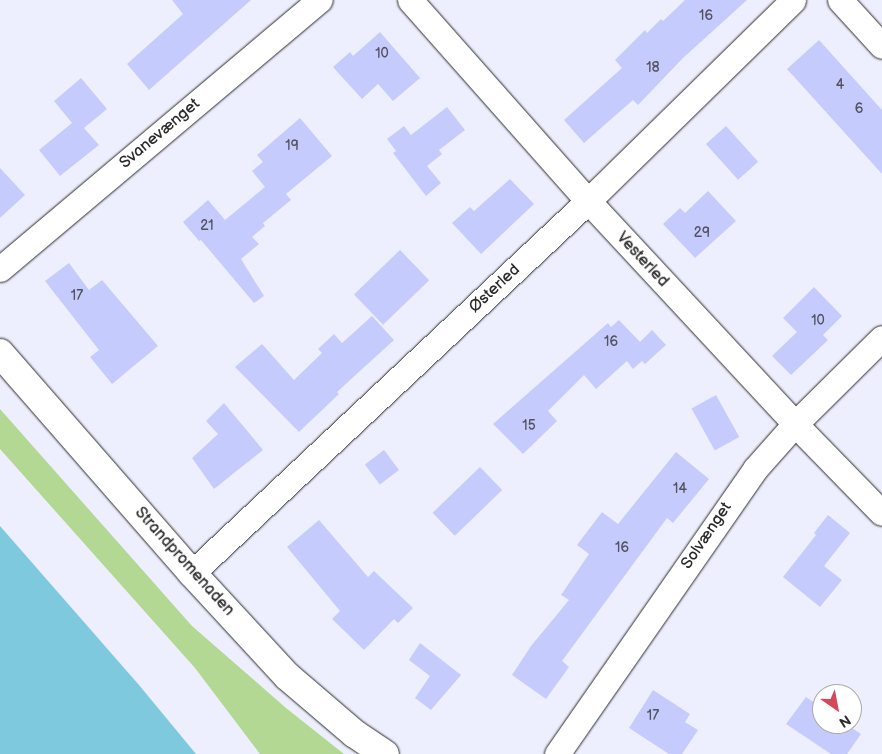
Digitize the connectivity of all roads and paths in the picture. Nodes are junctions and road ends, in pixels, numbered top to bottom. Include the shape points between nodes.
1 (320, 0) edge
2 (410, 0) edge
3 (794, 0) edge
4 (840, 0) edge
5 (882, 46) edge
6 (588, 201) junction
7 (0, 269) edge
8 (882, 338) edge
9 (0, 353) edge
10 (795, 424) junction
11 (882, 513) edge
12 (192, 573) junction
13 (385, 754) edge
14 (557, 754) edge

1 - 7 street, Svanevænget
2 - 6 street, Vesterled
3 - 6 street, Østerled
4 - 5 street
6 - 10 street, Vesterled
6 - 12 street, Østerled
8 - 10 street, Solvænget
9 - 12 street, Strandpromenaden
10 - 11 street, Vesterled
10 - 14 street, Solvænget via 736,494
12 - 13 street, Strandpromenaden via 287,676 355,734

